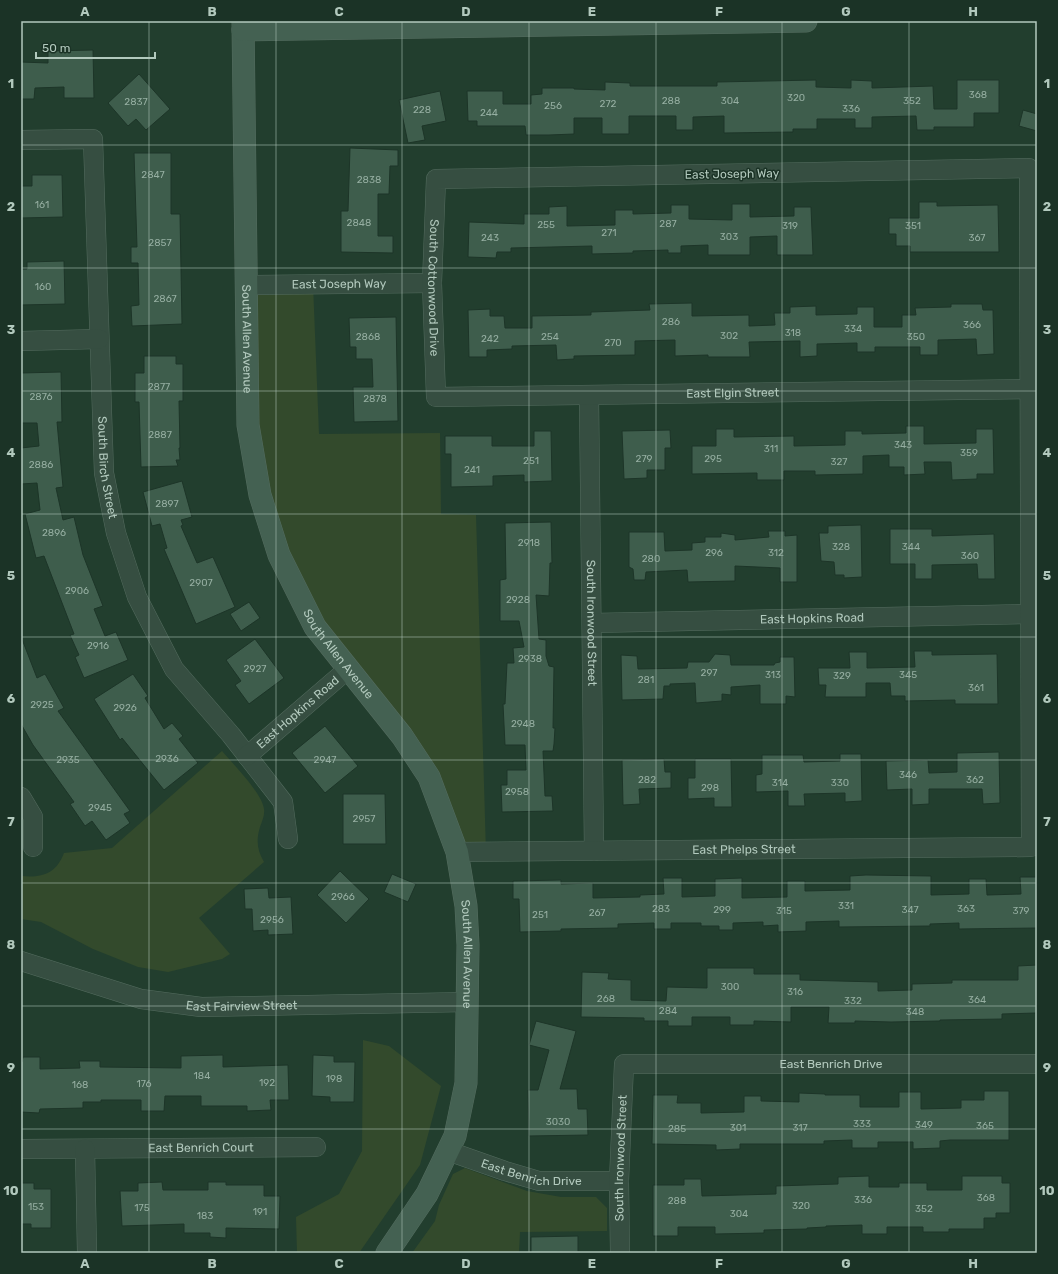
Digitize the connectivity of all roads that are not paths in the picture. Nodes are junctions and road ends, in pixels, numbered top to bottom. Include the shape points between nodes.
1 (806, 21) edge
2 (243, 25) edge
3 (21, 140) edge
4 (436, 179) joint
5 (432, 283) junction
6 (246, 285) junction
7 (98, 339) junction
8 (21, 341) edge
9 (1031, 389) junction
10 (589, 396) junction
11 (436, 397) joint
12 (1032, 614) junction
13 (592, 623) junction
14 (348, 669) junction
15 (247, 756) junction
16 (21, 797) edge
17 (288, 839) dead end
18 (33, 847) dead end
19 (594, 851) junction
20 (457, 852) junction
21 (21, 960) edge
22 (468, 1002) junction
23 (624, 1064) joint
24 (1037, 1064) edge
25 (316, 1147) dead end
26 (21, 1149) edge
27 (85, 1149) junction
28 (448, 1151) junction
29 (618, 1181) junction
30 (87, 1253) edge
31 (387, 1253) edge
32 (620, 1253) edge

1 - 2 street
2 - 6 street, South Allen Avenue
3 - 7 street, South Birch Street via 93,139
4 - 5 street, South Cottonwood Drive
4 - 9 street, East Joseph Way via 1029,168
5 - 6 street, East Joseph Way
5 - 11 street, South Cottonwood Drive
6 - 14 street, South Allen Avenue via 248,425 260,495 279,556 315,627
7 - 8 street
7 - 15 street, South Birch Street via 104,473 116,532 137,597 174,669
9 - 10 street, East Elgin Street
9 - 12 street
10 - 11 street, East Elgin Street
10 - 13 street, South Ironwood Street
12 - 13 street, East Hopkins Road
12 - 19 street, East Phelps Street via 1031,847
13 - 19 street, South Ironwood Street
14 - 15 street, East Hopkins Road
14 - 20 street, South Allen Avenue via 402,736 429,776
15 - 17 street, South Birch Street via 283,802
16 - 18 street via 33,817
19 - 20 street, East Phelps Street
20 - 22 street, South Allen Avenue via 466,906
21 - 22 street, East Fairview Street via 141,999 201,1007
22 - 28 street, South Allen Avenue via 466,1083 455,1136
23 - 24 street, East Benrich Drive
23 - 29 street, South Ironwood Street
25 - 27 street, East Benrich Court
26 - 27 street
27 - 30 street
28 - 29 street, East Benrich Drive via 504,1172 539,1181
28 - 31 street, South Allen Avenue via 427,1194
29 - 32 street, South Ironwood Street

